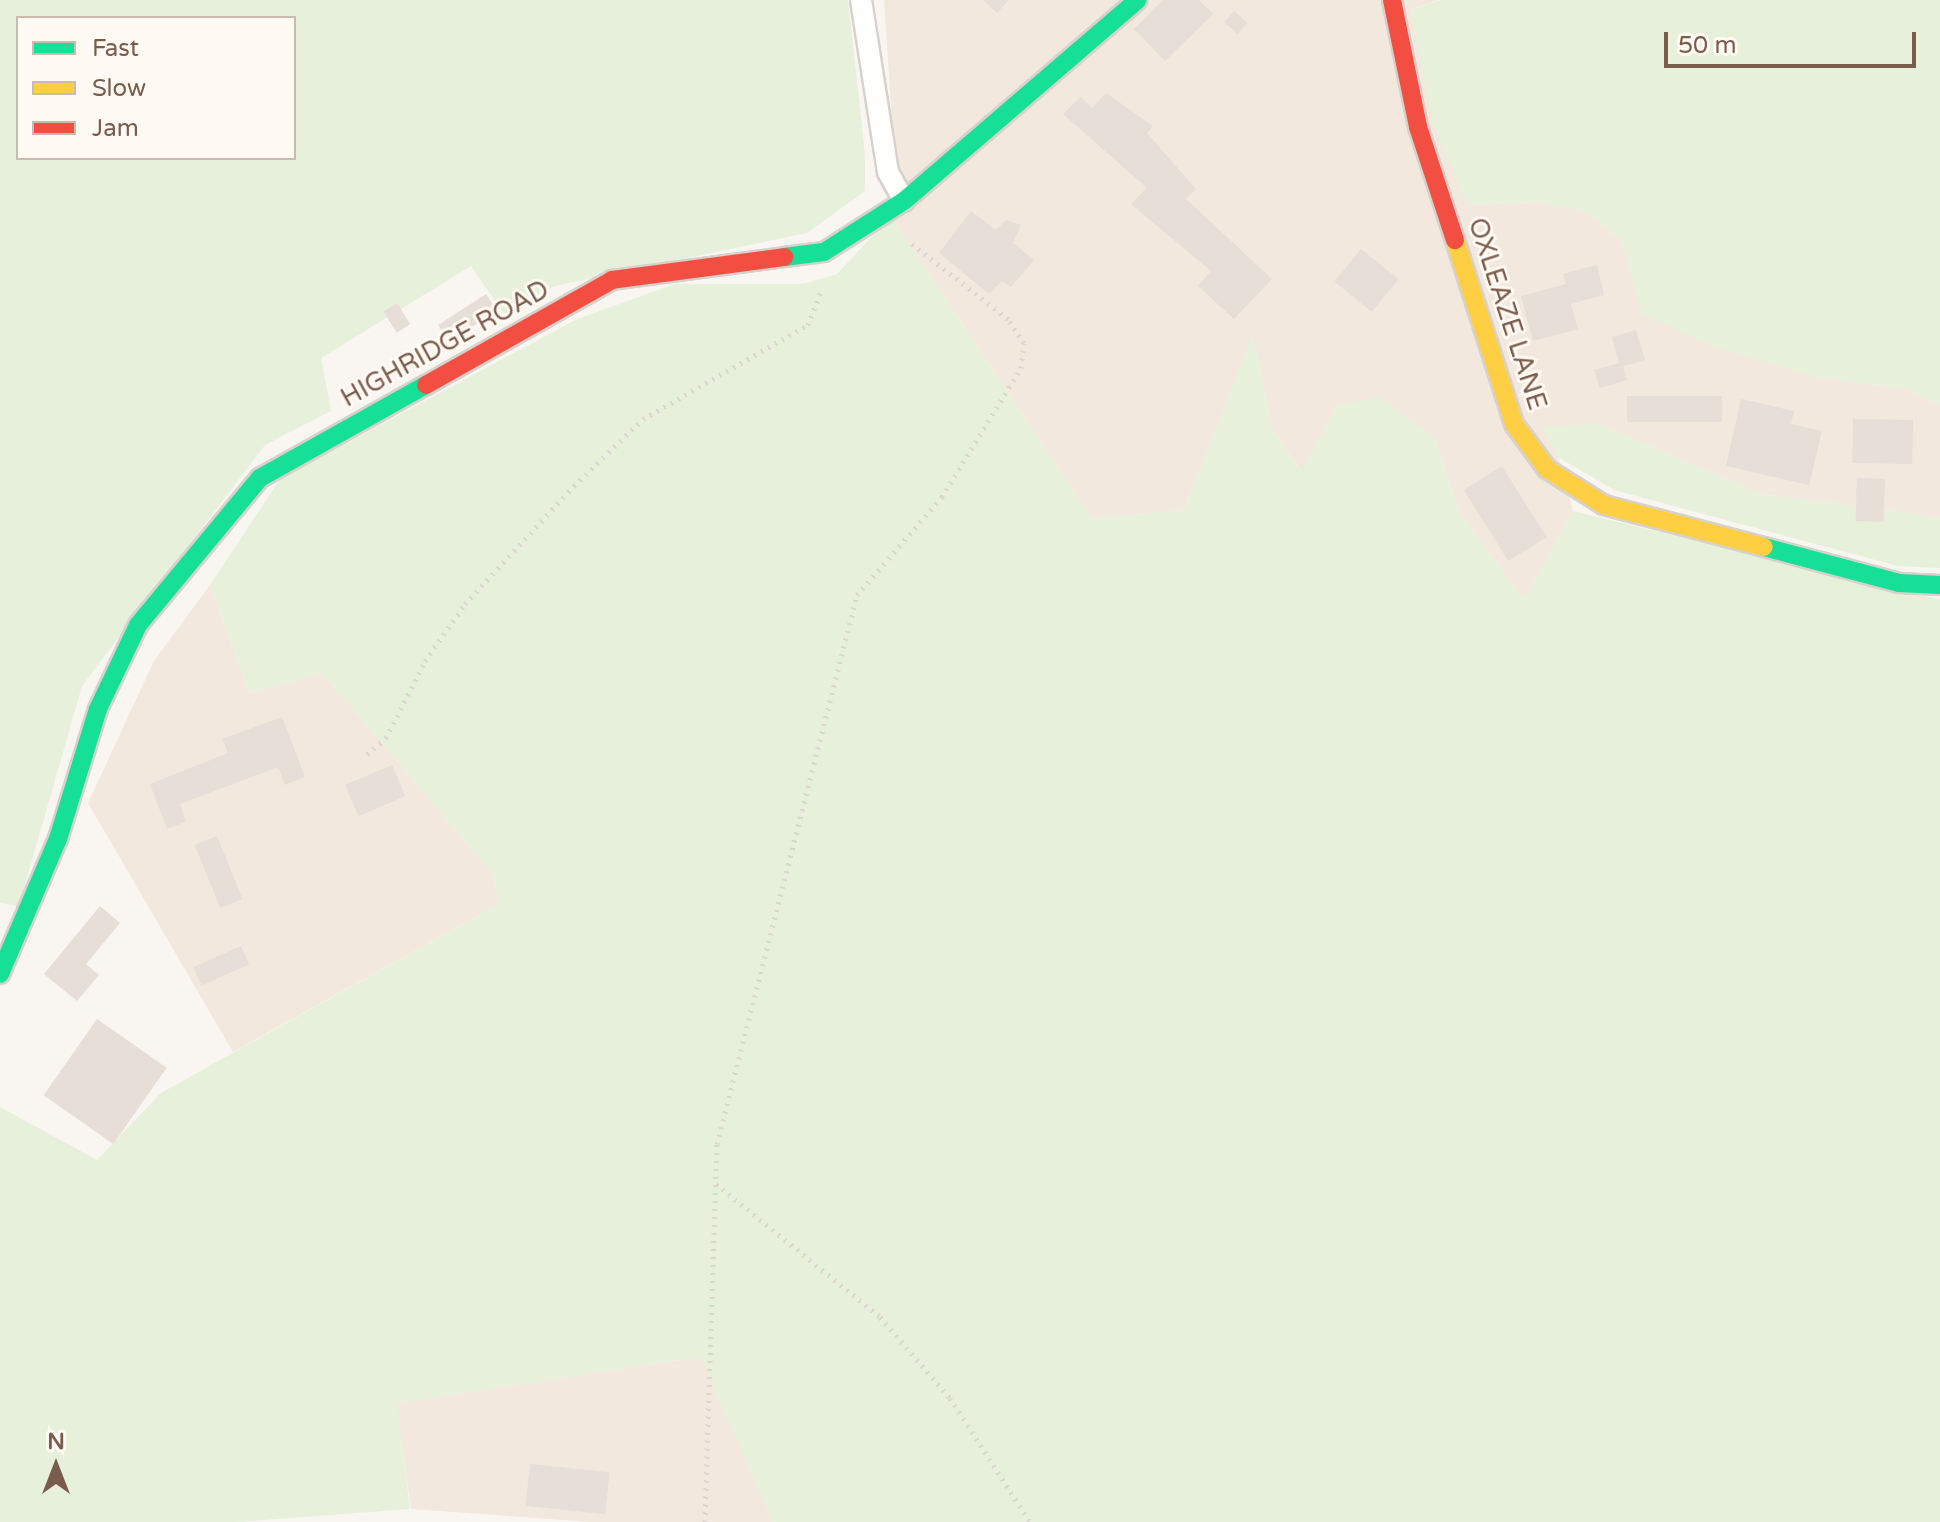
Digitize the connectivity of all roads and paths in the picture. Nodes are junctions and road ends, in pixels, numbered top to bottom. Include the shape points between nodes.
1 (861, 0) edge
2 (1138, 0) edge
3 (1392, 0) edge
4 (904, 201) junction
5 (876, 222) junction
6 (824, 252) junction
7 (1940, 585) edge
8 (367, 754) dead end
9 (0, 974) edge
10 (716, 1184) junction
11 (705, 1522) edge
12 (1030, 1522) edge

1 - 4 lane via 888,172
2 - 4 street, HIGHRIDGE ROAD
3 - 7 street, OXLEAZE LANE via 1418,127 1514,424 1547,469 1604,505 1899,583
4 - 5 street, HIGHRIDGE ROAD
5 - 6 street, HIGHRIDGE ROAD
5 - 10 path via 1008,319 1024,343 1021,368 942,497 857,595 717,1144
6 - 8 path via 821,295 808,325 643,419 574,486 465,604 425,661 386,738
6 - 9 street, HIGHRIDGE ROAD via 612,280 260,478 138,625 98,709 58,839
10 - 11 path
10 - 12 path via 880,1317 950,1398

